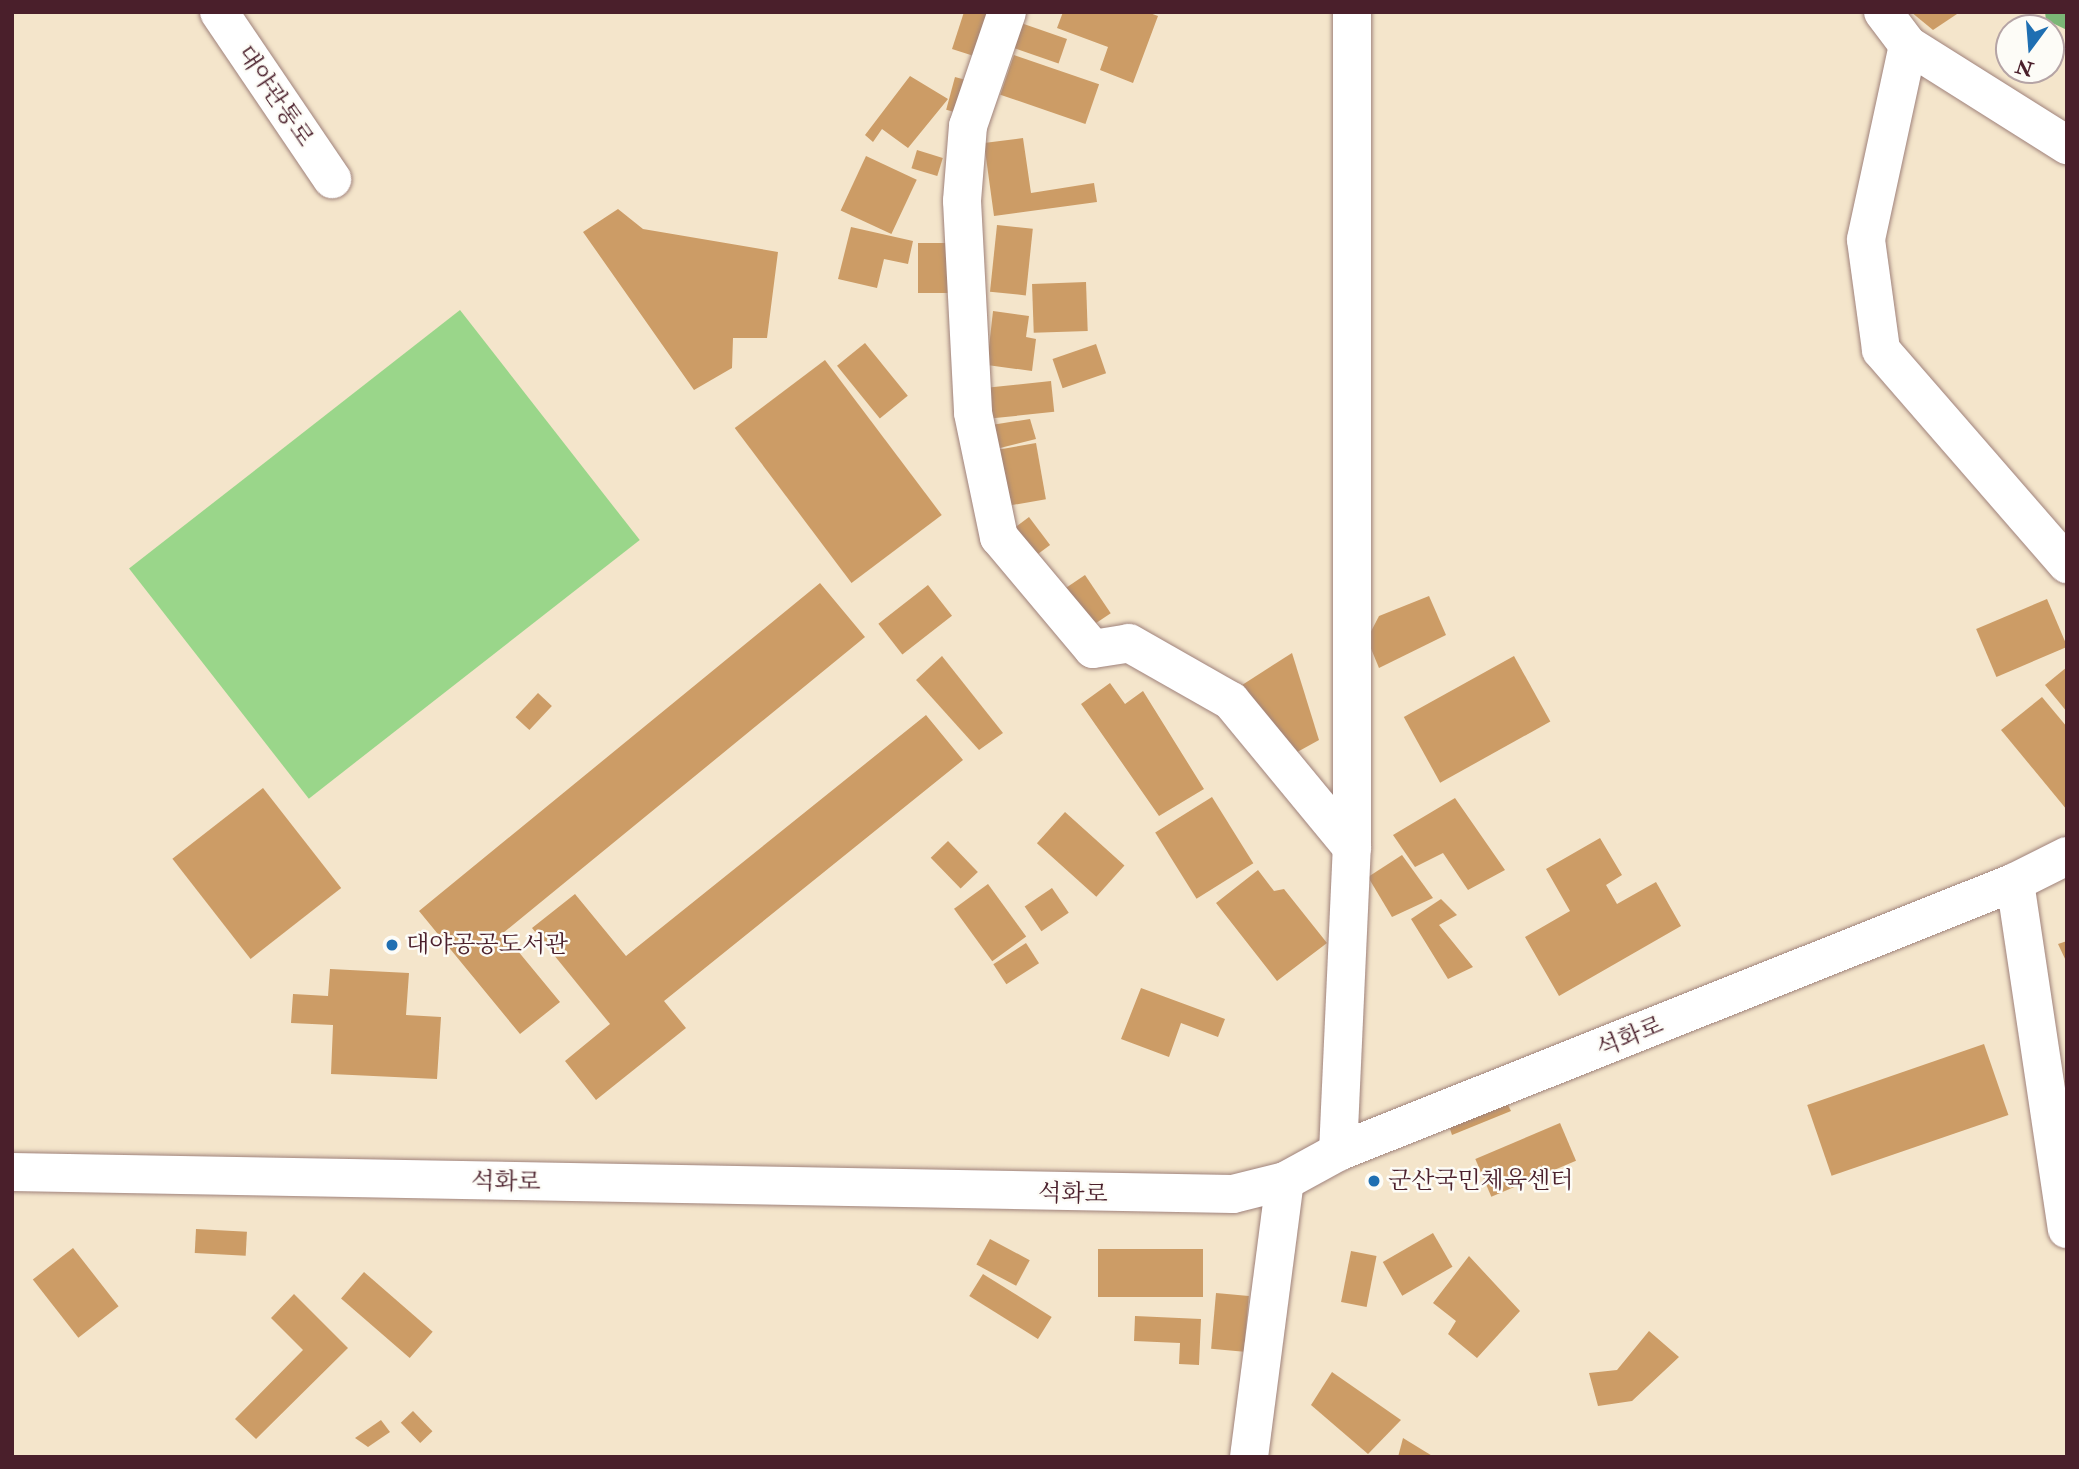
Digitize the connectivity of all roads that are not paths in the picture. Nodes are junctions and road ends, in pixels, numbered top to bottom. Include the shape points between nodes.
1 (219, 12) edge
2 (1007, 12) edge
3 (1352, 12) edge
4 (1883, 12) edge
5 (1908, 45) junction
6 (2067, 145) edge
7 (332, 179) dead end
8 (2067, 564) edge
9 (1352, 848) junction
10 (2067, 856) edge
11 (2015, 882) junction
12 (1338, 1152) junction
13 (12, 1172) edge
14 (1285, 1181) junction
15 (2067, 1229) edge
16 (1249, 1457) edge

1 - 7 street, 대야관통로
2 - 9 street via 968,126 962,201 973,413 999,537 1093,649 1129,643 1231,701
3 - 9 street
4 - 5 street
5 - 6 street
5 - 8 street via 1866,240 1881,351
9 - 12 street
10 - 11 street, 석화로
11 - 12 street, 석화로
11 - 15 street
12 - 14 street, 석화로
13 - 14 street, 석화로 via 1168,1196 1233,1194
14 - 16 street

